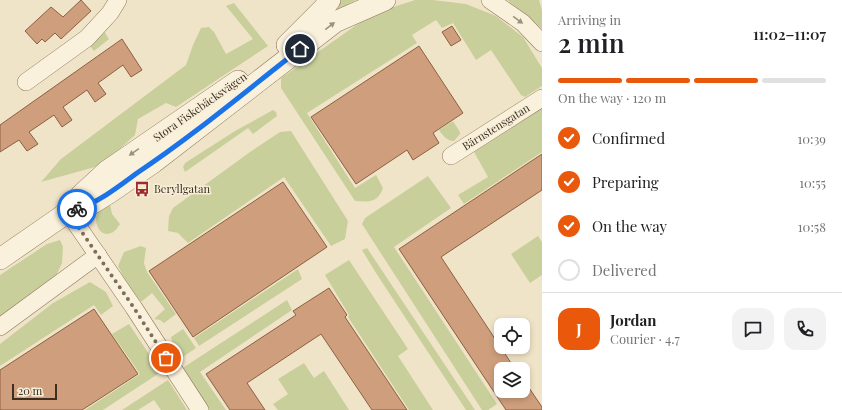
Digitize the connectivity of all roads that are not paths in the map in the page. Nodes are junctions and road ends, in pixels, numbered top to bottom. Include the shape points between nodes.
1 (118, 0) edge
2 (330, 0) edge
3 (384, 0) edge
4 (490, 0) edge
5 (542, 43) edge
6 (26, 82) dead end
7 (542, 98) edge
8 (451, 156) dead end
9 (68, 212) junction
10 (98, 255) junction
11 (0, 259) edge
12 (0, 327) edge
13 (200, 410) edge

1 - 6 street via 110,13 87,38
2 -> 9 street, Stora Fiskebäcksvägen via 290,42 261,65 107,171 81,195
9 -> 3 street, Stora Fiskebäcksvägen via 88,206 154,162 335,22
4 -> 5 street via 523,23
7 - 8 street, Bärnstensgatan
9 - 10 street
9 - 11 street, Stora Fiskebäcksvägen
10 - 12 street
10 - 13 street

